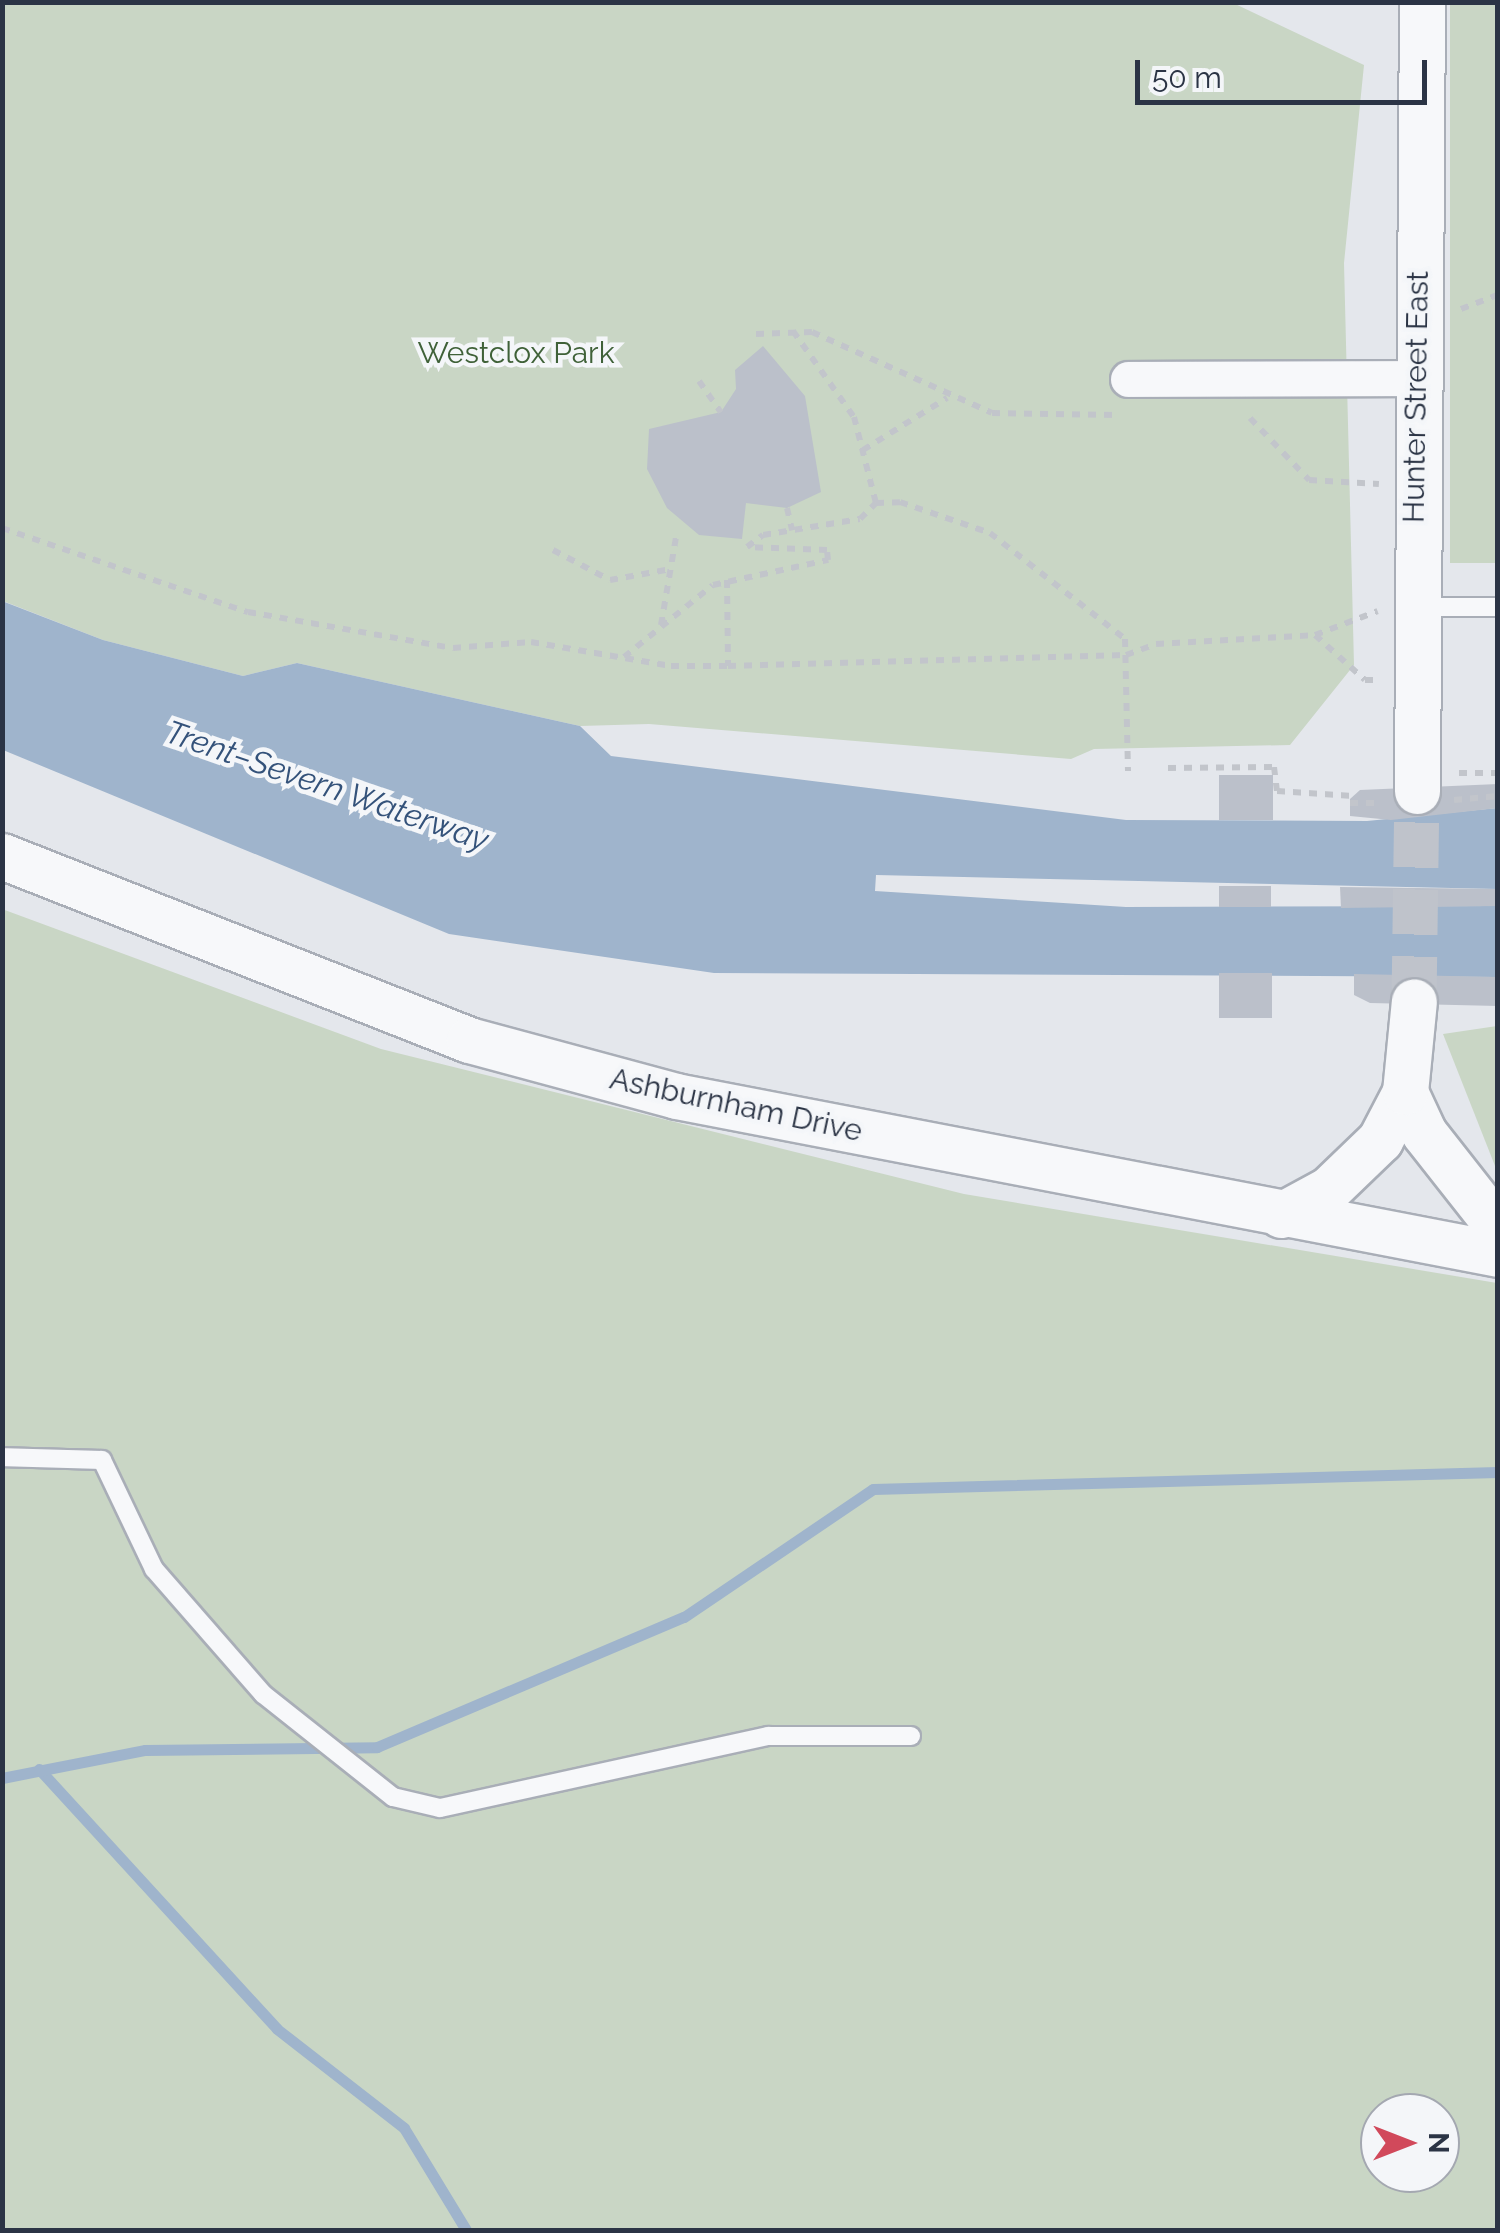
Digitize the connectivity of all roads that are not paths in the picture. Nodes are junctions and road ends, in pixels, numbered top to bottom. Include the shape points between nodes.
1 (1422, 2) edge
2 (1128, 378) dead end
3 (1416, 378) junction
4 (1414, 607) junction
5 (1498, 607) edge
6 (1417, 790) tunnel mouth
7 (2, 856) edge
8 (1414, 1001) tunnel mouth
9 (1405, 1092) junction
10 (1281, 1215) junction
11 (1498, 1227) edge
12 (1498, 1254) edge
13 (2, 1457) edge
14 (912, 1736) dead end

1 - 3 street, Hunter Street East
2 - 3 street
3 - 4 street, Hunter Street East
4 - 5 lane
4 - 6 street, Hunter Street East
7 - 10 street, Ashburnham Drive via 469,1040 676,1096
8 - 9 street
9 - 10 street via 1354,1168
9 - 11 street via 1424,1133
10 - 12 street, Ashburnham Drive
13 - 14 lane via 102,1460 154,1568 263,1694 393,1798 440,1808 768,1736

